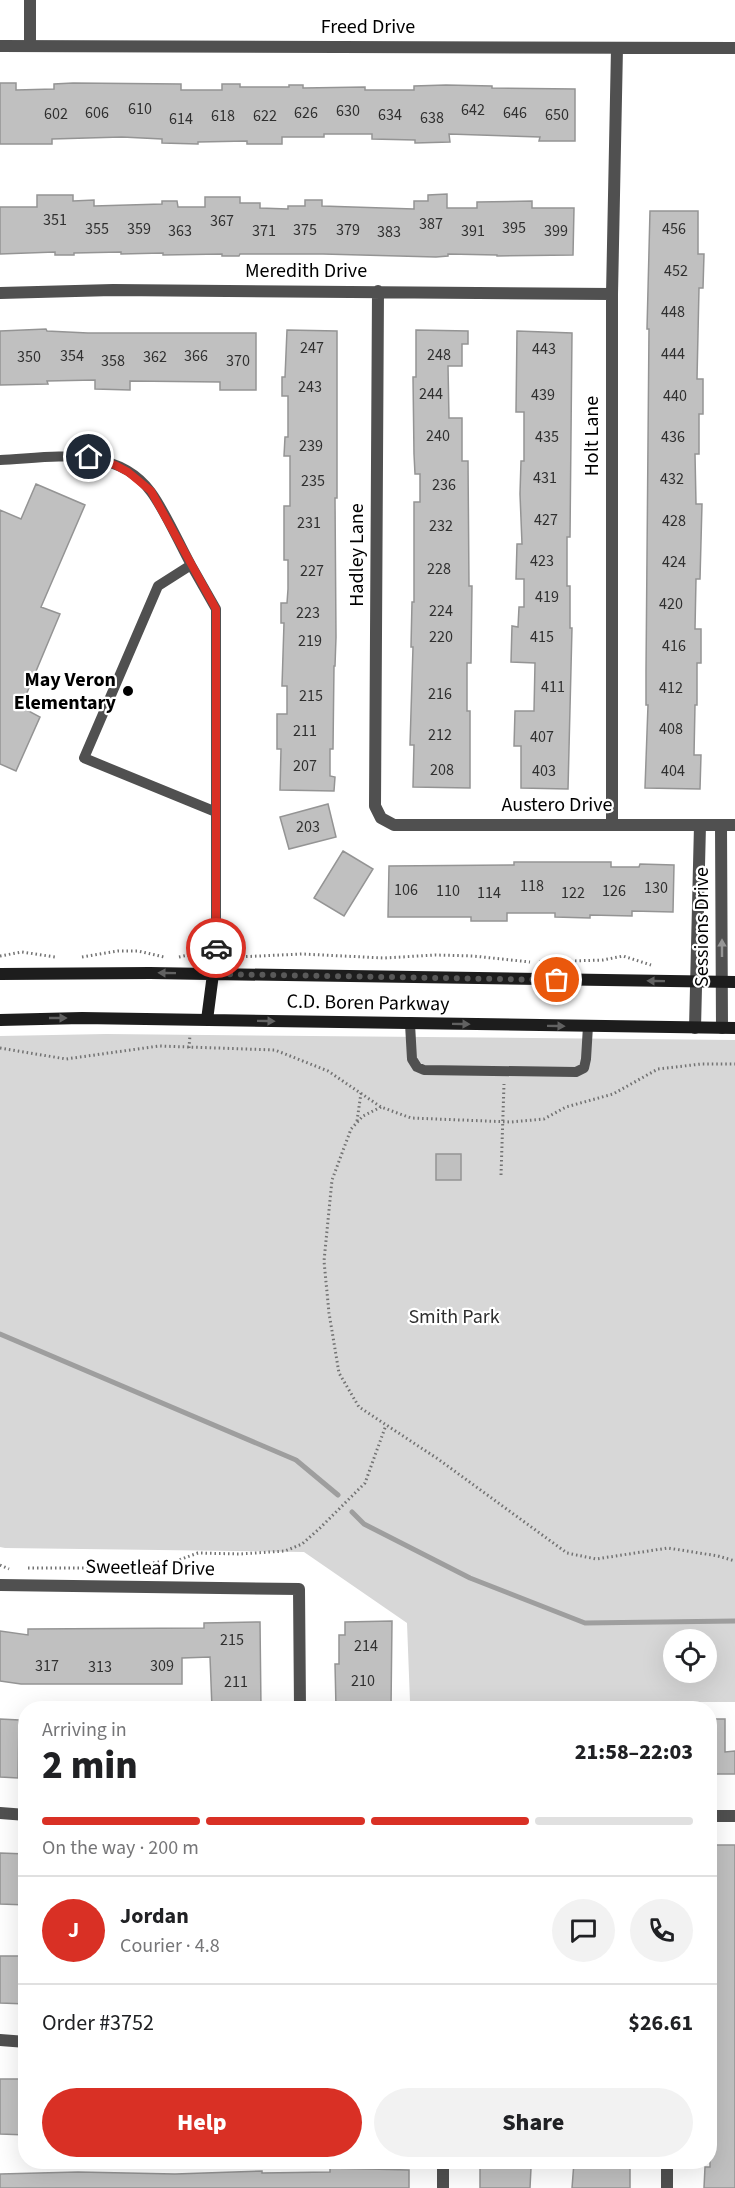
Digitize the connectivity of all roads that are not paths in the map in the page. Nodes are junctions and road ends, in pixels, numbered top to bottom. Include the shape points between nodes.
1 (30, 0) edge
2 (0, 46) edge
3 (30, 46) junction
4 (617, 48) junction
5 (735, 48) edge
6 (378, 291) junction
7 (0, 293) edge
8 (612, 294) junction
9 (0, 460) edge
10 (191, 565) junction
11 (216, 812) junction
12 (381, 818) joint
13 (612, 825) junction
14 (700, 825) junction
15 (722, 825) junction
16 (735, 825) edge
17 (0, 974) edge
18 (213, 974) junction
19 (697, 982) junction
20 (722, 982) junction
21 (735, 982) edge
22 (0, 1020) edge
23 (207, 1020) junction
24 (410, 1024) junction
25 (588, 1026) junction
26 (695, 1028) junction
27 (722, 1028) junction
28 (735, 1028) edge
29 (0, 1584) edge
30 (300, 1701) edge
31 (0, 1813) edge
32 (18, 1814) edge
33 (717, 1816) edge
34 (735, 1816) edge
35 (0, 2040) edge
36 (18, 2041) edge
37 (443, 2169) edge
38 (667, 2169) edge
39 (442, 2188) edge
40 (667, 2188) edge

1 - 3 street
2 - 3 street, Freed Drive
3 - 4 street, Freed Drive
4 - 5 street, Freed Drive
4 - 8 street, Holt Lane
6 - 7 street, Meredith Drive
6 - 8 street, Meredith Drive
6 - 12 street, Hadley Lane via 375,806
8 - 13 street, Holt Lane
9 - 10 lane via 89,457 128,472 151,491
10 - 11 lane via 216,609
10 - 11 lane via 158,586 84,758
11 - 18 lane
12 - 13 street, Austero Drive via 394,825
13 - 14 street, Austero Drive
14 - 15 street, Austero Drive
14 - 19 street, Sessions Drive
15 - 16 street, Austero Drive
20 -> 15 street, Sessions Drive
18 -> 17 street, C.D. Boren Parkway
19 -> 18 street, C.D. Boren Parkway
18 - 23 street
19 - 20 street, C.D. Boren Parkway
19 - 26 street, Sessions Drive
20 - 21 street, C.D. Boren Parkway
20 - 27 street, Sessions Drive
22 -> 23 street, C.D. Boren Parkway
23 -> 24 street, C.D. Boren Parkway
24 -> 25 street, C.D. Boren Parkway
24 - 25 lane via 412,1059 424,1070 576,1072 584,1068
25 - 26 street, C.D. Boren Parkway
26 - 27 street, C.D. Boren Parkway
27 - 28 street, C.D. Boren Parkway
29 - 30 street, Sweetleaf Drive via 299,1590
31 - 32 street
33 - 34 street
35 - 36 street
37 - 39 street
38 - 40 street

